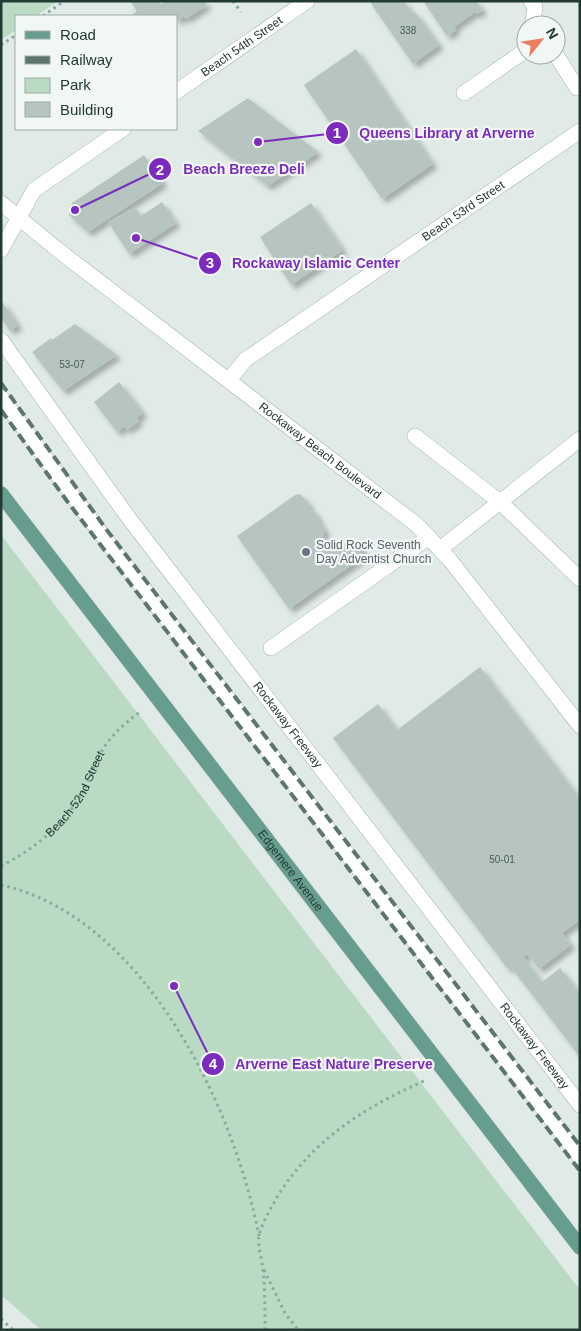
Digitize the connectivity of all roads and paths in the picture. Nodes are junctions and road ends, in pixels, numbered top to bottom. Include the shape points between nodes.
1 (64, 1) edge
2 (234, 1) edge
3 (307, 1) edge
4 (532, 1) edge
5 (241, 12) dead end
6 (44, 15) edge
7 (534, 15) edge
8 (15, 36) edge
9 (1, 46) edge
10 (516, 57) edge
11 (562, 65) edge
12 (577, 88) dead end
13 (178, 91) edge
14 (464, 93) dead end
15 (122, 130) edge
16 (580, 132) edge
17 (1, 203) edge
18 (18, 218) junction
19 (1, 250) edge
20 (1, 340) edge
21 (229, 380) junction
22 (1, 397) edge
23 (415, 436) dead end
24 (580, 439) edge
25 (1, 494) edge
26 (500, 502) junction
27 (429, 537) junction
28 (440, 549) junction
29 (580, 579) edge
30 (271, 648) dead end
31 (140, 712) dead end
32 (580, 726) edge
33 (1, 866) edge
34 (1, 885) edge
35 (424, 1081) dead end
36 (580, 1105) edge
37 (580, 1157) edge
38 (259, 1236) junction
39 (580, 1247) edge
40 (262, 1268) junction
41 (1, 1319) edge
42 (13, 1330) edge
43 (265, 1330) edge
44 (298, 1330) edge

1 - 6 path
2 - 5 path
3 - 13 street, Beach 54th Street
4 - 7 street
8 - 9 path
10 - 14 street
11 - 12 street
15 - 18 street via 34,190
16 - 21 street, Beach 53rd Street via 245,360
17 - 18 street, Rockaway Beach Boulevard
18 - 19 street
18 - 21 street, Rockaway Beach Boulevard
20 - 36 street, Rockaway Freeway via 123,510
21 - 27 street, Rockaway Beach Boulevard
22 - 37 street via 87,515
23 - 26 street
24 - 26 street
25 - 39 main road, Edgemere Avenue
26 - 28 street
26 - 29 street
27 - 28 street, Rockaway Beach Boulevard
27 - 30 street
28 - 32 street, Rockaway Beach Boulevard
31 - 33 path, Beach 52nd Street via 117,729 103,747 84,790 68,814 36,845
34 - 38 path via 50,900 80,920 122,959 161,1006 197,1060 218,1104 245,1176
35 - 38 path via 371,1106 318,1145 285,1186
38 - 40 path
40 - 43 path
40 - 44 path
41 - 42 path

